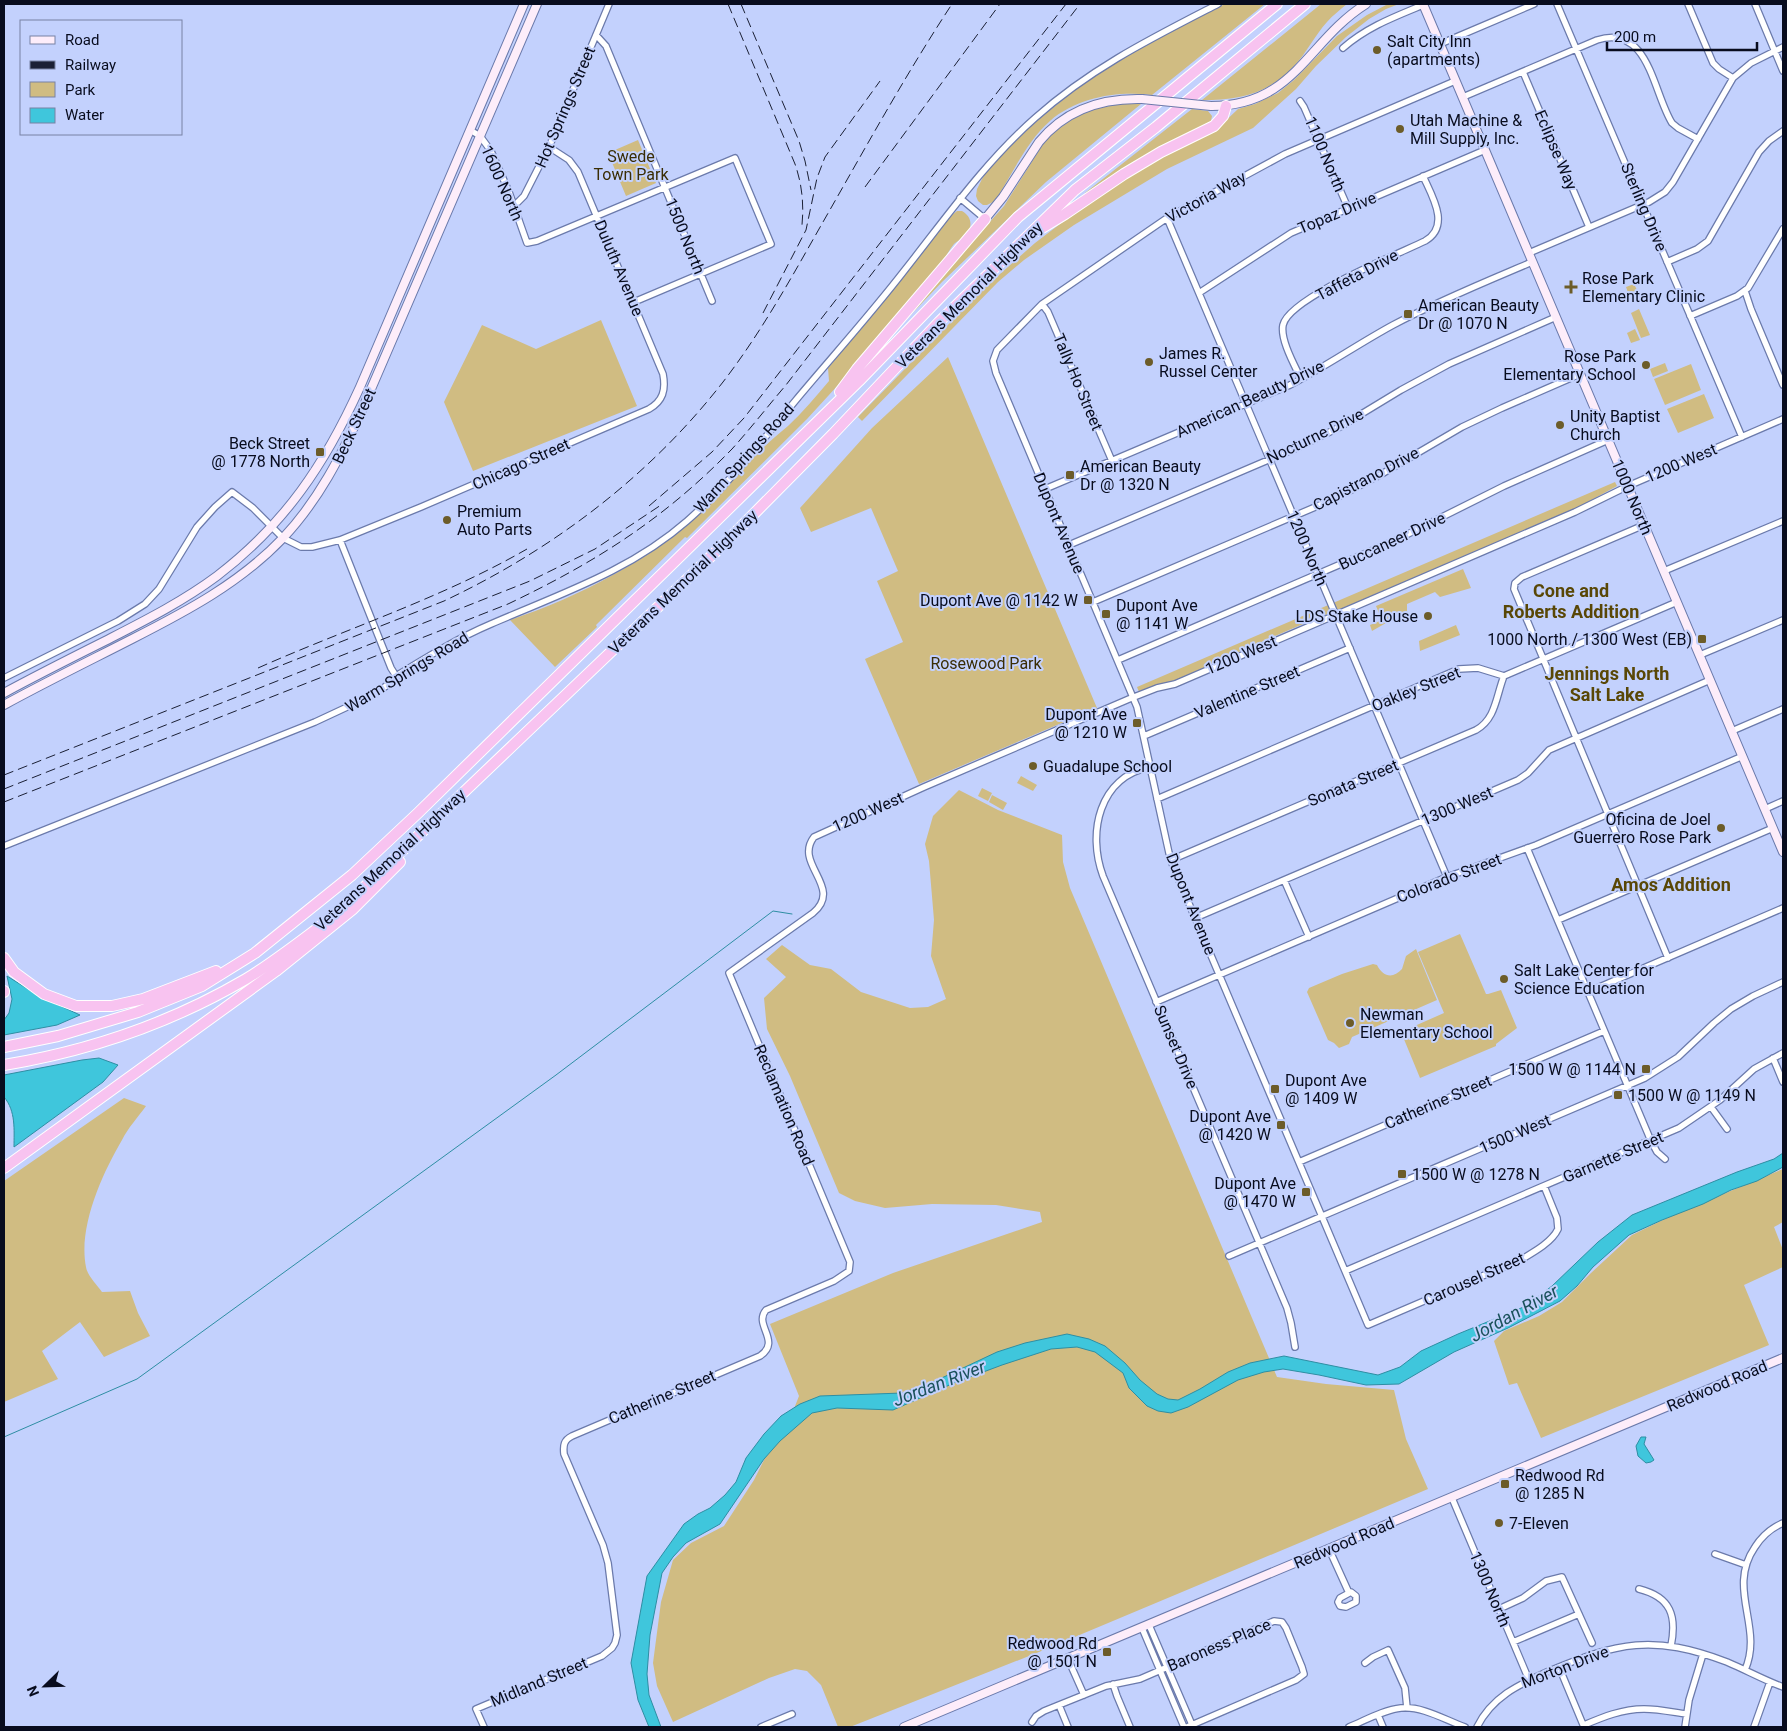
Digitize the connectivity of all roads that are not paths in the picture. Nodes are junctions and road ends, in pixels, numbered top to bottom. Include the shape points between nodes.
1 (524, 4) edge
2 (537, 4) edge
3 (609, 4) edge
4 (1218, 4) edge
5 (1277, 4) edge
6 (1305, 4) edge
7 (1366, 4) edge
8 (1423, 4) edge
9 (1534, 4) edge
10 (1557, 4) edge
11 (1688, 4) edge
12 (1755, 4) edge
13 (596, 35) junction
14 (1440, 44) junction
15 (1783, 47) edge
16 (1343, 48) dead end
17 (1577, 49) junction
18 (1775, 51) junction
19 (1783, 71) edge
20 (1523, 72) junction
21 (1733, 78) junction
22 (1456, 81) junction
23 (1462, 97) junction
24 (1300, 101) dead end
25 (1226, 106) junction
26 (470, 130) junction
27 (1783, 131) edge
28 (480, 136) junction
29 (1698, 139) junction
30 (1319, 140) junction
31 (548, 147) junction
32 (1485, 150) junction
33 (1423, 176) junction
34 (666, 187) junction
35 (960, 198) junction
36 (1643, 205) junction
37 (514, 206) junction
38 (1348, 208) junction
39 (596, 216) junction
40 (1167, 218) junction
41 (985, 219) junction
42 (1589, 227) junction
43 (1783, 228) edge
44 (1021, 240) junction
45 (1529, 253) junction
46 (1532, 262) junction
47 (1667, 262) junction
48 (701, 274) junction
49 (1745, 291) junction
50 (1199, 293) junction
51 (712, 301) dead end
52 (634, 302) junction
53 (1042, 304) junction
54 (1690, 316) junction
55 (1556, 318) junction
56 (993, 364) joint
57 (1580, 374) junction
58 (1301, 379) junction
59 (1783, 385) edge
60 (660, 401) joint
61 (1246, 404) junction
62 (825, 413) junction
63 (1783, 420) edge
64 (1742, 437) junction
65 (1608, 440) junction
66 (1269, 460) junction
67 (1112, 461) junction
68 (1628, 486) junction
69 (1045, 489) junction
70 (1294, 516) junction
71 (1783, 521) edge
72 (1644, 524) junction
73 (271, 527) junction
74 (283, 538) junction
75 (340, 540) junction
76 (1069, 545) junction
77 (1664, 571) junction
78 (1318, 574) junction
79 (1093, 602) junction
80 (1677, 602) junction
81 (1335, 614) junction
82 (1783, 620) edge
83 (1350, 648) junction
84 (1700, 655) junction
85 (1118, 660) junction
86 (1542, 660) junction
87 (396, 676) junction
88 (1504, 676) junction
89 (4, 678) edge
90 (1710, 680) junction
91 (4, 693) edge
92 (1133, 697) junction
93 (4, 705) edge
94 (1374, 706) junction
95 (1783, 709) edge
96 (1732, 731) junction
97 (1144, 736) junction
98 (1576, 738) junction
99 (1743, 756) junction
100 (1399, 763) junction
101 (1150, 767) junction
102 (1157, 799) junction
103 (1783, 801) edge
104 (447, 808) junction
105 (1765, 809) junction
106 (1608, 814) junction
107 (1423, 820) junction
108 (1773, 828) junction
109 (810, 843) joint
110 (4, 846) edge
111 (1527, 848) junction
112 (1783, 852) edge
113 (1171, 860) junction
114 (1447, 877) junction
115 (1284, 880) junction
116 (1638, 886) junction
117 (1783, 908) edge
118 (1195, 918) junction
119 (1558, 920) junction
120 (1309, 937) junction
121 (255, 953) junction
122 (4, 958) edge
123 (1668, 958) junction
124 (1219, 975) junction
125 (1783, 982) edge
126 (1588, 992) junction
127 (1156, 1002) junction
128 (1604, 1031) junction
129 (4, 1048) edge
130 (1783, 1053) edge
131 (1773, 1058) junction
132 (4, 1065) edge
133 (1783, 1082) edge
134 (1628, 1085) junction
135 (1711, 1107) junction
136 (1727, 1129) dead end
137 (1651, 1141) junction
138 (1665, 1159) dead end
139 (1299, 1162) junction
140 (4, 1168) edge
141 (1544, 1186) junction
142 (1322, 1216) junction
143 (1259, 1243) junction
144 (1229, 1256) dead end
145 (1345, 1271) junction
146 (1368, 1325) joint
147 (1295, 1347) dead end
148 (760, 1356) joint
149 (1783, 1358) edge
150 (1452, 1498) junction
151 (1783, 1523) edge
152 (1328, 1549) junction
153 (1715, 1554) dead end
154 (1746, 1565) junction
155 (1639, 1589) dead end
156 (1349, 1593) dead end
157 (1499, 1609) junction
158 (1579, 1614) junction
159 (1146, 1626) junction
160 (1513, 1642) junction
161 (1592, 1643) dead end
162 (1670, 1646) junction
163 (1703, 1654) junction
164 (602, 1656) joint
165 (1068, 1659) junction
166 (1364, 1663) dead end
167 (1167, 1667) junction
168 (1559, 1667) junction
169 (1160, 1670) junction
170 (1744, 1670) junction
171 (1529, 1680) junction
172 (1770, 1682) junction
173 (1114, 1684) junction
174 (1783, 1687) edge
175 (1084, 1695) junction
176 (1059, 1705) junction
177 (1407, 1708) junction
178 (792, 1714) dead end
179 (1686, 1714) junction
180 (1378, 1715) junction
181 (1032, 1722) dead end
182 (1584, 1726) edge
183 (484, 1727) edge
184 (761, 1727) edge
185 (904, 1727) edge
186 (1068, 1727) edge
187 (1130, 1727) edge
188 (1189, 1727) edge
189 (1349, 1727) edge
190 (1384, 1727) edge
191 (1465, 1727) edge
192 (1477, 1727) edge
193 (1685, 1727) edge
194 (1754, 1727) edge

1 - 26 main road, Beck Street
2 - 28 main road, Beck Street
3 - 13 street, Hot Springs Street
4 - 35 street, Warm Springs Road via 1105,64 1070,89 1010,142
5 - 62 highway, Veterans Memorial Highway via 1018,217
6 - 44 highway, Veterans Memorial Highway via 1074,190
7 - 25 main road via 1337,27 1287,80 1258,97
8 - 14 main road, 1000 North
8 - 16 street via 1368,29
9 - 14 street
10 - 17 street, Sterling Drive
11 - 21 street via 1713,62
12 - 18 street
13 - 31 street, Hot Springs Street
13 - 34 street, 1500 North via 606,46
14 - 22 main road, 1000 North
15 - 18 street
17 - 20 street
17 - 29 street via 1608,38 1624,40 1634,46 1644,59 1672,123
17 - 36 street, Sterling Drive
18 - 19 street
18 - 21 street via 1750,63
20 - 23 street
20 - 42 street, Eclipse Way
21 - 29 street
22 - 23 main road, 1000 North
22 - 30 street, Victoria Way
23 - 32 main road, 1000 North
24 - 30 street, 1100 North
25 - 41 main road, bridge via 1142,98 1094,104 1063,119 1045,134 1004,197
25 - 44 highway via 1223,116 1214,126 1124,174
26 - 28 street, 1600 North
26 - 73 main road, Beck Street via 343,424 314,473
27 - 47 street via 1760,152 1711,237 1697,249
28 - 37 street, 1600 North via 491,150
28 - 74 main road, Beck Street via 349,440 320,491
29 - 36 street via 1669,187
30 - 38 street, 1100 North
30 - 40 street, Victoria Way via 1267,163
31 - 37 street, Hot Springs Street via 524,196
31 - 39 street, Duluth Avenue via 574,165
32 - 33 street, Topaz Drive
32 - 45 main road, 1000 North
33 - 38 street, Topaz Drive
33 - 58 street, Taffeta Drive via 1439,215 1438,228 1433,236 1342,280 1287,316 1283,337
34 - 39 street
34 - 48 street, 1500 North
34 - 48 street via 735,158 771,244
35 - 41 street
35 - 87 street, Warm Springs Road via 903,272 766,436 683,525 610,574 470,634
36 - 42 street
36 - 47 street, Sterling Drive
37 - 39 street, 1600 North via 527,243
38 - 50 street, Topaz Drive via 1282,238
39 - 52 street, Duluth Avenue
40 - 50 street, 1200 North
40 - 53 street, Victoria Way
41 - 62 highway via 856,369
42 - 45 street
43 - 49 street
44 - 104 highway, Veterans Memorial Highway via 724,544
45 - 46 main road, 1000 North
46 - 55 main road, 1000 North
46 - 58 street, American Beauty Drive via 1411,316
47 - 54 street, Sterling Drive
48 - 51 street, 1500 North
48 - 52 street
49 - 54 street
49 - 59 street
50 - 61 street, 1200 North
52 - 60 street, Duluth Avenue via 663,374 664,391
53 - 56 street, Victoria Way via 997,350
53 - 67 street, Tally Ho Street
54 - 64 street, Sterling Drive
55 - 57 main road, 1000 North
55 - 66 street, Nocturne Drive via 1448,364 1340,427
56 - 69 street, Dupont Avenue
57 - 65 main road, 1000 North
57 - 70 street, Capistrano Drive via 1471,422 1367,482
58 - 61 street, American Beauty Drive
60 - 75 street, Chicago Street via 649,409
61 - 66 street, 1200 North
61 - 67 street, American Beauty Drive
62 - 121 highway, Veterans Memorial Highway via 418,813 352,875
63 - 64 street, 1200 West
64 - 68 street, 1200 West
65 - 68 main road, 1000 North
65 - 78 street, Buccaneer Drive via 1520,478 1398,540
66 - 70 street, 1200 North
66 - 76 street, Nocturne Drive
67 - 69 street, American Beauty Drive
68 - 72 main road, 1000 North
68 - 81 street, 1200 West
69 - 76 street, Dupont Avenue
70 - 78 street, 1200 North
70 - 79 street, Capistrano Drive
71 - 77 street
72 - 77 main road, 1000 North
72 - 86 street via 1522,577 1515,583 1514,593
73 - 74 street, Chicago Street
73 - 89 street, Chicago Street via 232,492 197,527 159,589 144,604 118,621
73 - 91 main road, Beck Street via 231,564 183,599
74 - 75 street, Chicago Street via 302,548
74 - 93 main road, Beck Street via 246,571 198,604
75 - 87 street
76 - 79 street, Dupont Avenue
77 - 80 main road, 1000 North
78 - 81 street, 1200 North
78 - 85 street, Buccaneer Drive
79 - 85 street, Dupont Avenue
80 - 84 main road, 1000 North
80 - 86 street
81 - 83 street, 1200 North
81 - 92 street, 1200 West via 1175,684
82 - 84 street
83 - 94 street, 1200 North
83 - 97 street, Valentine Street
84 - 90 main road, 1000 North
85 - 92 street, Dupont Avenue
86 - 88 street
86 - 98 street
87 - 110 street, Warm Springs Road via 375,694 316,722
88 - 94 street, Oakley Street via 1478,668 1464,668
88 - 100 street, Sonata Street via 1492,713 1483,726
90 - 96 main road, 1000 North
90 - 98 street, 1300 West
92 - 97 street, Dupont Avenue
92 - 109 street, 1200 West via 915,790 817,835
94 - 100 street, 1200 North
94 - 102 street, Oakley Street
95 - 96 street
96 - 99 main road, 1000 North
97 - 101 street, Dupont Avenue
98 - 106 street
98 - 107 street, 1300 West via 1545,752 1518,780
99 - 105 main road, 1000 North
99 - 106 street, Colorado Street
100 - 107 street, 1200 North
100 - 113 street, Sonata Street
101 - 102 street, Dupont Avenue
101 - 127 street, Sunset Drive via 1130,773 1111,791 1100,812 1095,844 1102,876
102 - 113 street, Dupont Avenue
103 - 105 street
104 - 132 highway, Veterans Memorial Highway via 335,915 246,979 153,1025 72,1051
104 - 140 highway via 428,834 353,909 324,933 224,1010
105 - 108 main road, 1000 North
106 - 111 street, Colorado Street
106 - 116 street
107 - 114 street, 1200 North
107 - 115 street, 1300 West
108 - 112 main road, 1000 North
108 - 116 street
109 - 148 street, Reclamation Road via 808,852 823,891 822,904 729,973 851,1267 842,1277 766,1310 762,1320 769,1345
111 - 114 street, Colorado Street
111 - 119 street
113 - 118 street, Dupont Avenue
114 - 120 street, Colorado Street
115 - 118 street, 1300 West
115 - 120 street
116 - 119 street
116 - 123 street
117 - 123 street
118 - 124 street, Dupont Avenue
119 - 126 street
120 - 124 street, Colorado Street
121 - 122 highway via 143,999 112,1006 76,1006 44,994 14,972
121 - 129 highway, Veterans Memorial Highway via 202,986 138,1012
123 - 126 street
124 - 127 street, Colorado Street
124 - 139 street, Dupont Avenue
125 - 134 street, 1500 West via 1741,1003 1673,1061
126 - 128 street
127 - 143 street, Sunset Drive
128 - 134 street
128 - 139 street, Catherine Street
130 - 131 street, Garnette Street
131 - 133 street
131 - 135 street, Garnette Street via 1754,1069
134 - 137 street
134 - 142 street, 1500 West
135 - 136 street
135 - 137 street, Garnette Street
137 - 138 street
137 - 141 street, Garnette Street
139 - 142 street, Dupont Avenue
141 - 145 street, Garnette Street
141 - 146 street, Carousel Street via 1558,1229 1541,1246 1522,1259
142 - 143 street, 1500 West
142 - 145 street, Dupont Avenue
143 - 144 street, 1500 West
143 - 147 street, Sunset Drive via 1289,1315
145 - 146 street, Dupont Avenue
148 - 164 street, Catherine Street via 572,1436 565,1442 564,1454 608,1563 617,1635 612,1648
149 - 150 main road, Redwood Road
150 - 152 main road, Redwood Road
150 - 157 street, 1300 North
151 - 154 street via 1761,1539
152 - 156 street
152 - 159 main road, Redwood Road
153 - 154 street
154 - 170 street via 1743,1587 1752,1644
155 - 162 street via 1654,1594 1668,1607 1673,1619
157 - 158 street via 1523,1598 1546,1581 1562,1577
157 - 160 street, 1300 North
158 - 160 street
158 - 161 street
159 - 165 main road, Redwood Road
159 - 167 street
159 - 169 street
160 - 171 street, 1300 North
162 - 163 street, Morton Drive
162 - 168 street, Morton Drive via 1633,1645 1608,1649
163 - 170 street, Morton Drive
163 - 179 street
164 - 183 street, Midland Street via 476,1709
165 - 175 street
165 - 185 main road, Redwood Road
166 - 177 street via 1388,1650 1405,1688
167 - 169 street, Baroness Place
167 - 188 street
167 - 188 street, Baroness Place via 1278,1621 1286,1628 1304,1674
168 - 171 street, Morton Drive
168 - 182 street
169 - 173 street, Baroness Place via 1132,1682
169 - 188 street
170 - 172 street, Morton Drive
171 - 192 street, Morton Drive via 1502,1696
172 - 174 street, Morton Drive
172 - 194 street
173 - 175 street, Baroness Place
173 - 187 street
175 - 176 street, Baroness Place
176 - 181 street, Baroness Place via 1038,1714
176 - 186 street
177 - 180 street
177 - 191 street
178 - 184 street
179 - 182 street via 1634,1709 1611,1714
179 - 193 street
180 - 189 street
180 - 190 street

